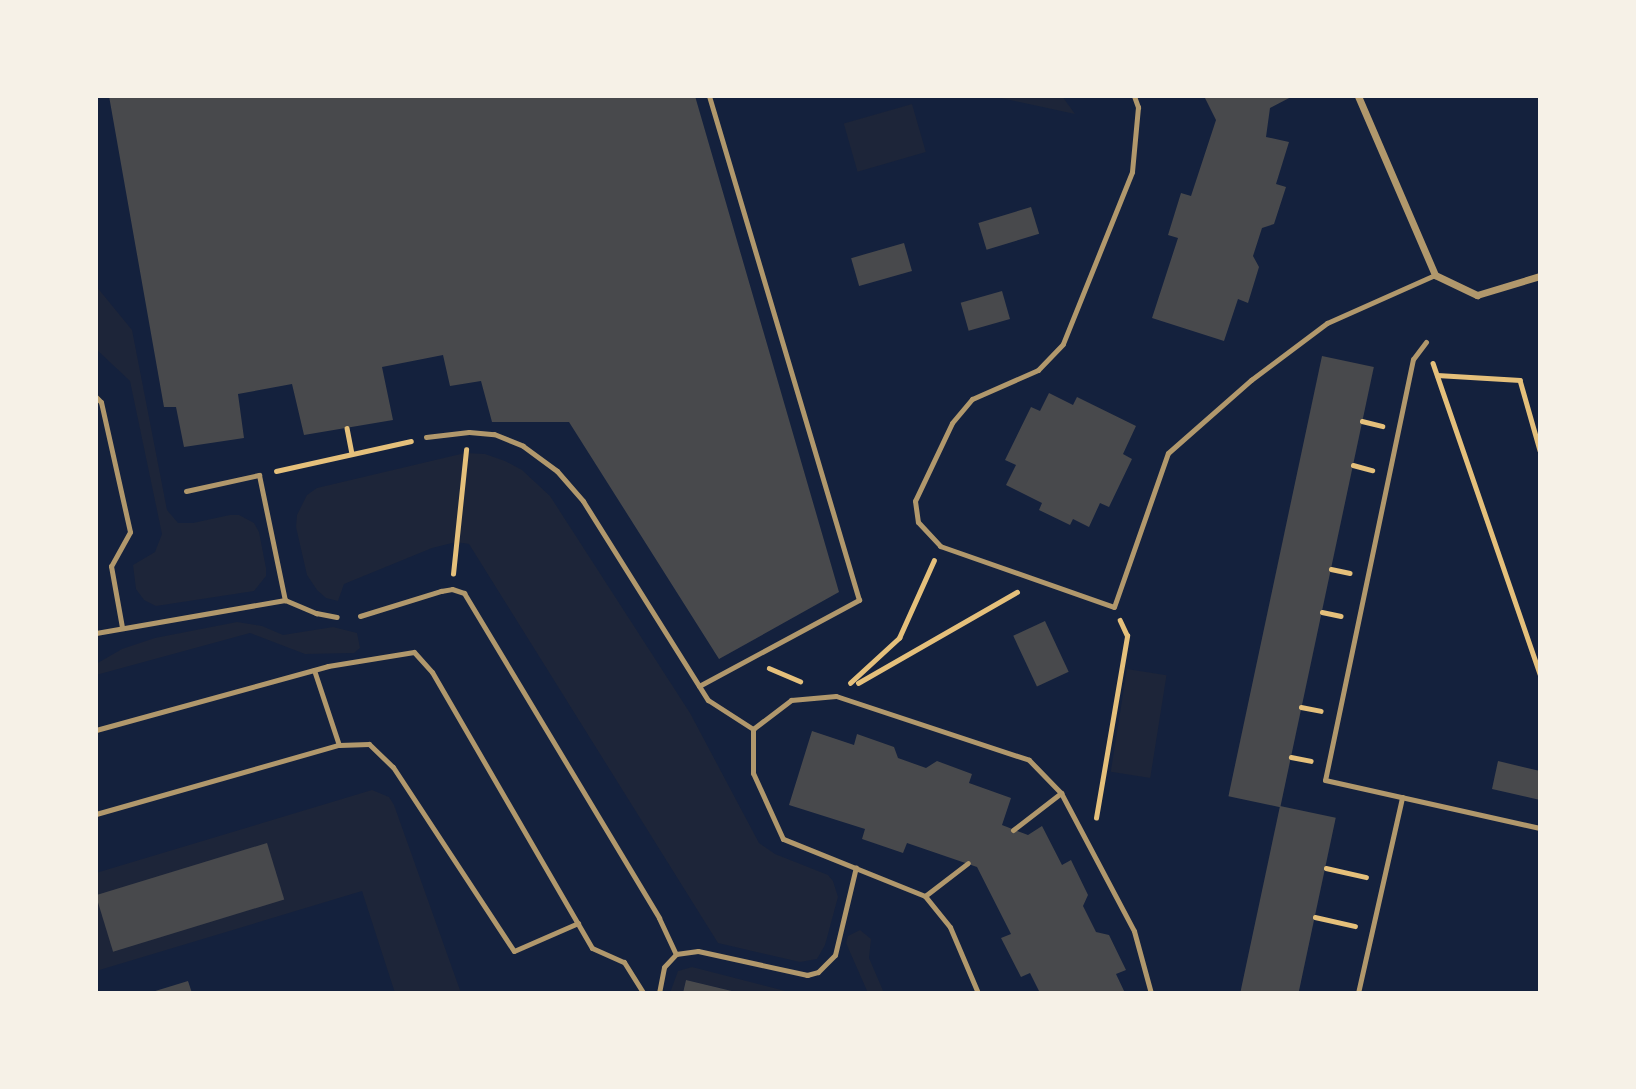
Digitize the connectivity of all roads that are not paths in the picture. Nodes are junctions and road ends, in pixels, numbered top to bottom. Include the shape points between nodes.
1 (709, 96) edge
2 (1134, 96) edge
3 (1357, 96) edge
4 (1435, 275) junction
5 (1540, 276) edge
6 (1426, 342) road end
7 (96, 397) edge
8 (426, 438) road end
9 (186, 491) dead end
10 (285, 600) junction
11 (360, 616) dead end
12 (337, 617) dead end
13 (122, 627) junction
14 (96, 632) edge
15 (314, 670) junction
16 (699, 686) junction
17 (753, 729) junction
18 (96, 730) edge
19 (339, 744) junction
20 (1061, 793) junction
21 (1402, 797) junction
22 (96, 814) edge
23 (1540, 828) edge
24 (1013, 830) dead end
25 (968, 863) dead end
26 (856, 867) junction
27 (925, 896) junction
28 (578, 923) junction
29 (676, 954) junction
30 (643, 993) edge
31 (659, 993) edge
32 (978, 993) edge
33 (1152, 993) edge
34 (1358, 993) edge

1 - 16 lane via 859,600
2 - 4 lane via 1138,107 1132,172 1063,344 1038,370 972,399 952,423 915,501 919,522 940,546 1114,607 1168,453 1251,380 1327,323
3 - 4 street
4 - 5 street via 1477,295
6 - 21 lane via 1413,359 1325,780
7 - 13 lane via 101,402 130,531 111,566
8 - 16 lane via 494,434 523,446 557,471 583,501
9 - 10 lane via 258,475
10 - 12 lane
10 - 13 lane
11 - 29 lane via 452,589 464,593 659,918
13 - 14 lane
15 - 18 lane
15 - 19 lane
15 - 28 lane via 414,652 432,673
16 - 17 lane via 708,701
17 - 20 lane via 791,701 836,696 1029,760
17 - 26 lane via 753,773 783,839
19 - 22 lane
19 - 28 lane via 369,744 393,767 514,951
20 - 24 lane
20 - 33 lane via 1134,931
21 - 23 lane
21 - 34 lane
25 - 27 lane
26 - 27 lane
26 - 29 lane via 835,955 818,972 807,975 698,951
27 - 32 lane via 950,927
28 - 30 lane via 592,948 624,962
29 - 31 lane via 664,967

